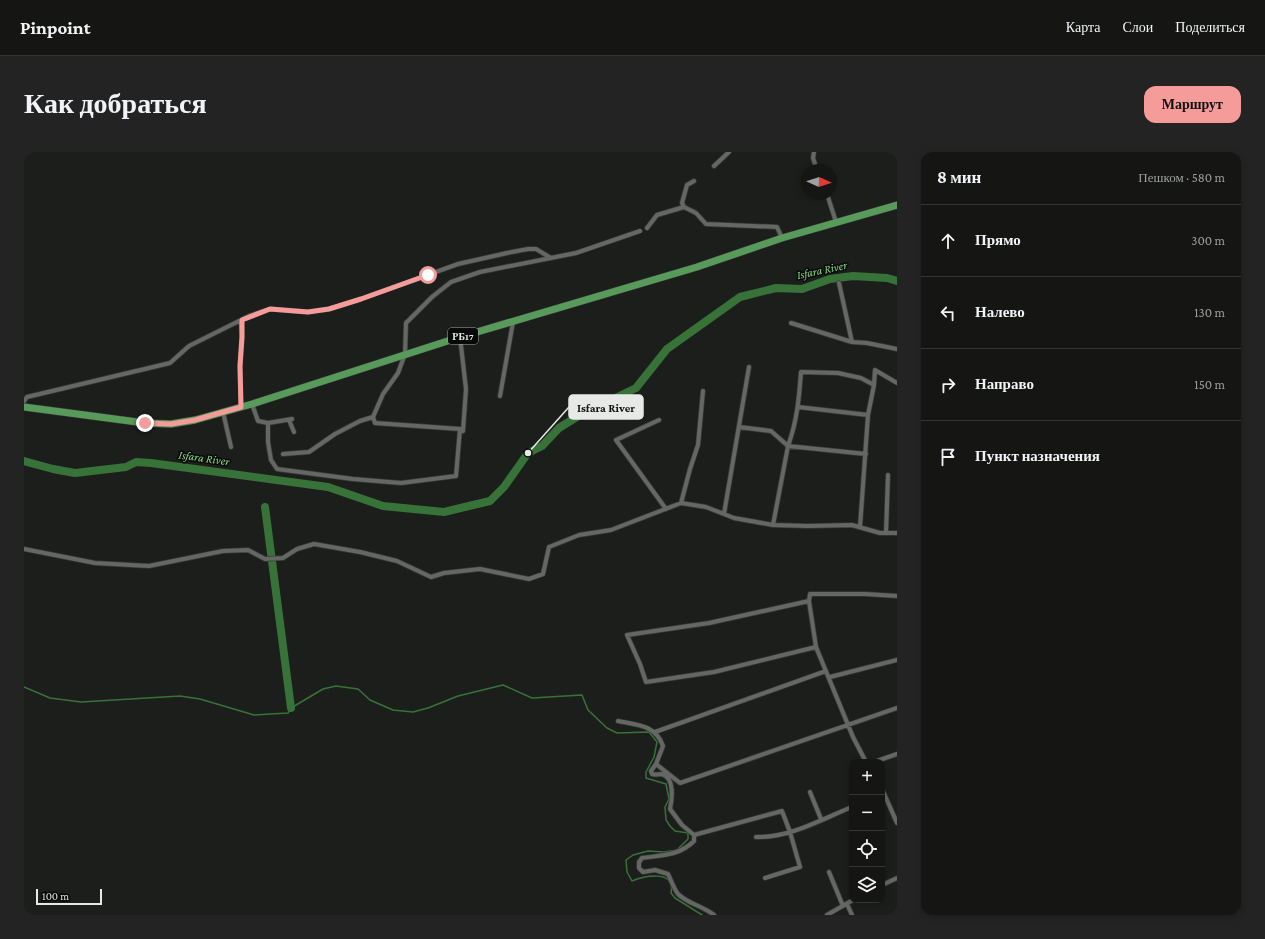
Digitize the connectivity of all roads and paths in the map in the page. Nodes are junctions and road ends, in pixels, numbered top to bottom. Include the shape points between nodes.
1 (729, 152) edge
2 (814, 152) edge
3 (815, 164) edge
4 (714, 166) dead end
5 (694, 182) dead end
6 (829, 200) edge
7 (897, 205) edge
8 (684, 207) junction
9 (836, 222) junction
10 (647, 228) dead end
11 (640, 231) dead end
12 (782, 238) junction
13 (552, 258) junction
14 (839, 283) dead end
15 (242, 320) junction
16 (513, 321) junction
17 (791, 323) dead end
18 (460, 336) junction
19 (852, 342) junction
20 (897, 349) edge
21 (406, 354) junction
22 (749, 367) dead end
23 (897, 383) edge
24 (874, 385) junction
25 (703, 391) dead end
26 (500, 396) dead end
27 (24, 401) edge
28 (252, 404) junction
29 (24, 407) edge
30 (241, 407) junction
31 (798, 407) junction
32 (223, 412) junction
33 (868, 416) junction
34 (374, 417) junction
35 (659, 420) dead end
36 (268, 422) junction
37 (739, 427) junction
38 (460, 429) junction
39 (294, 432) dead end
40 (788, 446) junction
41 (231, 447) dead end
42 (284, 454) dead end
43 (866, 454) junction
44 (888, 474) dead end
45 (681, 504) junction
46 (666, 509) junction
47 (724, 514) junction
48 (773, 525) junction
49 (860, 527) junction
50 (886, 533) junction
51 (897, 533) edge
52 (24, 549) edge
53 (897, 596) edge
54 (809, 601) junction
55 (816, 647) junction
56 (897, 660) edge
57 (826, 671) junction
58 (830, 678) junction
59 (897, 708) edge
60 (618, 721) dead end
61 (849, 724) junction
62 (655, 732) junction
63 (897, 754) edge
64 (864, 759) edge
65 (883, 759) edge
66 (656, 764) junction
67 (810, 792) dead end
68 (884, 795) edge
69 (849, 807) edge
70 (821, 819) junction
71 (897, 823) edge
72 (790, 832) junction
73 (694, 835) junction
74 (756, 837) dead end
75 (828, 872) dead end
76 (765, 878) dead end
77 (897, 878) edge
78 (885, 884) edge
79 (849, 902) edge
80 (845, 905) junction
81 (714, 915) edge
82 (827, 915) edge
83 (852, 915) edge

1 - 4 street
2 - 3 street
5 - 8 street via 687,185 682,203
6 - 9 street
7 - 9 main road, РБ17
8 - 10 street via 658,215
8 - 12 street via 696,212 706,224 777,227
9 - 12 main road, РБ17
11 - 13 street via 576,253
12 - 16 main road, РБ17 via 698,267
13 - 15 street via 536,249 507,253 458,264 329,309 308,312 270,309
13 - 21 street via 480,272 451,282 406,323
14 - 19 street
15 - 27 street via 189,346 170,363 27,397
15 - 30 street
16 - 18 main road, РБ17
16 - 26 street
17 - 19 street
18 - 21 main road, РБ17
18 - 38 street via 466,389 463,431
19 - 20 street
21 - 28 main road, РБ17
21 - 34 street via 398,373 383,394
22 - 37 street
23 - 24 street via 875,370
24 - 31 street via 860,378 838,373 802,372
24 - 33 street
25 - 45 street via 698,445
28 - 30 main road, РБ17
28 - 36 street via 258,421
29 - 32 main road, РБ17 via 171,424
30 - 32 main road, РБ17
31 - 33 street
31 - 40 street
32 - 41 street
33 - 43 street
34 - 38 street via 375,423
34 - 42 street via 335,434 309,452
35 - 46 street via 616,440
36 - 38 street via 271,460 277,469 401,483 456,476
36 - 39 street via 291,419
37 - 40 street via 771,431
37 - 47 street
40 - 43 street
40 - 48 street
43 - 49 street
44 - 50 street
45 - 46 street
45 - 47 street via 706,507
46 - 52 street via 611,530 579,535 548,547 543,574 529,579 480,569 431,577 397,562 314,544 297,549 283,558 265,559 248,550 222,551 149,566 95,563
47 - 48 street
48 - 49 street
49 - 50 street
50 - 51 street
53 - 54 street via 810,594
54 - 55 street
54 - 55 street via 709,624 627,635 646,682 714,672
55 - 57 street
56 - 58 street
57 - 58 street
57 - 62 street
58 - 61 street
59 - 61 street
60 - 62 street
61 - 64 street
61 - 66 street via 680,783
62 - 66 street via 663,746
63 - 65 street
66 - 73 street via 651,770 652,774 663,774 669,780 672,790 670,809 682,825
67 - 70 street
68 - 71 street
69 - 70 street
70 - 72 street
72 - 73 street via 782,811
72 - 74 street
72 - 76 street via 800,867
73 - 81 street via 694,841 688,848 677,853 642,858 638,862 639,868 643,872 655,870 668,874 677,893 686,901
75 - 80 street
77 - 78 street
79 - 80 street
80 - 82 street
80 - 83 street

